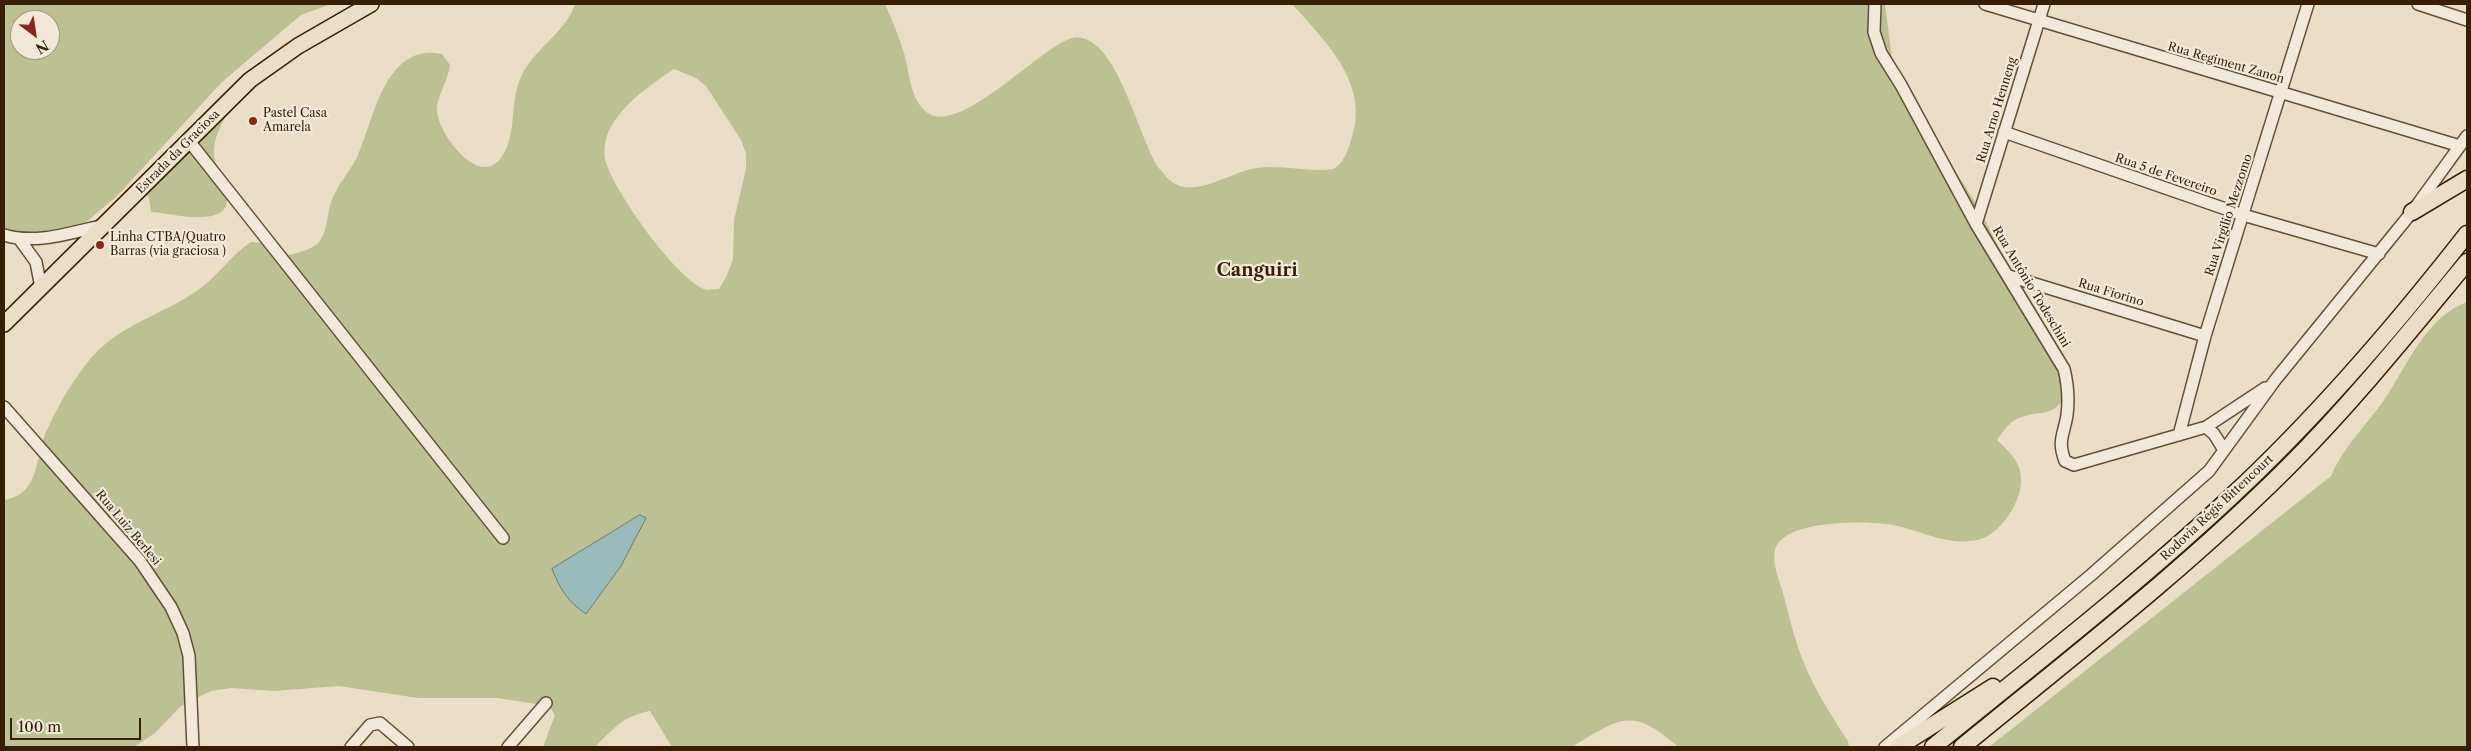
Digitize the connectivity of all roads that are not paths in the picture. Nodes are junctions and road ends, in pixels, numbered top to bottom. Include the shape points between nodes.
1 (372, 4) edge
2 (1875, 4) edge
3 (1984, 4) edge
4 (2044, 4) edge
5 (2308, 4) edge
6 (2418, 4) edge
7 (2467, 20) edge
8 (2038, 22) junction
9 (2279, 93) junction
10 (2004, 132) junction
11 (2467, 136) edge
12 (188, 141) junction
13 (2460, 146) junction
14 (2467, 179) edge
15 (2412, 212) junction
16 (2244, 216) junction
17 (107, 224) junction
18 (1976, 224) junction
19 (2467, 234) edge
20 (4, 235) edge
21 (20, 240) junction
22 (2379, 254) junction
23 (2467, 262) edge
24 (2009, 276) junction
25 (41, 288) junction
26 (4, 324) edge
27 (2205, 336) junction
28 (2276, 379) junction
29 (4, 406) edge
30 (2206, 427) junction
31 (2179, 435) junction
32 (2224, 450) junction
33 (503, 538) dead end
34 (2054, 648) junction
35 (546, 703) dead end
36 (192, 747) edge
37 (351, 747) edge
38 (408, 747) edge
39 (508, 747) edge
40 (1885, 747) edge
41 (1898, 747) edge
42 (1933, 747) edge
43 (1962, 747) edge

1 - 12 main road, Estrada da Graciosa via 298,46 250,80
2 - 18 street, Rua Antônio Todeschini via 1874,32 1881,52
3 - 8 street, Rua Regiment Zanon
4 - 8 street, Rua Arno Henneng
5 - 9 street, Rua Virgilio Mezzomo
6 - 7 street
8 - 9 street, Rua Regiment Zanon
8 - 10 street, Rua Arno Henneng
9 - 13 street, Rua Regiment Zanon
9 - 16 street, Rua Virgilio Mezzomo
10 - 16 street, Rua 5 de Fevereiro
10 - 18 street, Rua Arno Henneng
11 - 13 street
12 - 17 main road, Estrada da Graciosa
12 - 33 street
13 - 15 street
14 - 15 highway
15 - 22 street
16 - 22 street, Rua 5 de Fevereiro
16 - 27 street, Rua Virgilio Mezzomo
17 - 21 street
17 - 25 main road, Estrada da Graciosa
18 - 24 street, Rua Antônio Todeschini
19 - 34 highway, Rodovia Régis Bittencourt via 2375,347 2278,451 2156,566
20 - 21 street
21 - 25 street via 36,262
22 - 28 street
23 - 43 highway, Rodovia Régis Bittencourt via 2354,398 2243,510 2168,578
24 - 27 street, Rua Fiorino
24 - 31 street, Rua Antônio Todeschini via 2064,369 2069,388 2067,416 2060,442 2065,461 2074,464
25 - 26 main road, Estrada da Graciosa
27 - 31 street, Rua Virgilio Mezzomo
28 - 30 street, Rua Antônio Todeschini
28 - 32 street
29 - 36 street, Rua Luiz Berlesi via 140,560 171,606 189,656
30 - 31 street, Rua Antônio Todeschini
30 - 32 street
32 - 40 street via 2209,471
34 - 41 highway
34 - 42 highway, Rodovia Régis Bittencourt
35 - 39 street
37 - 38 street via 370,725 380,723

